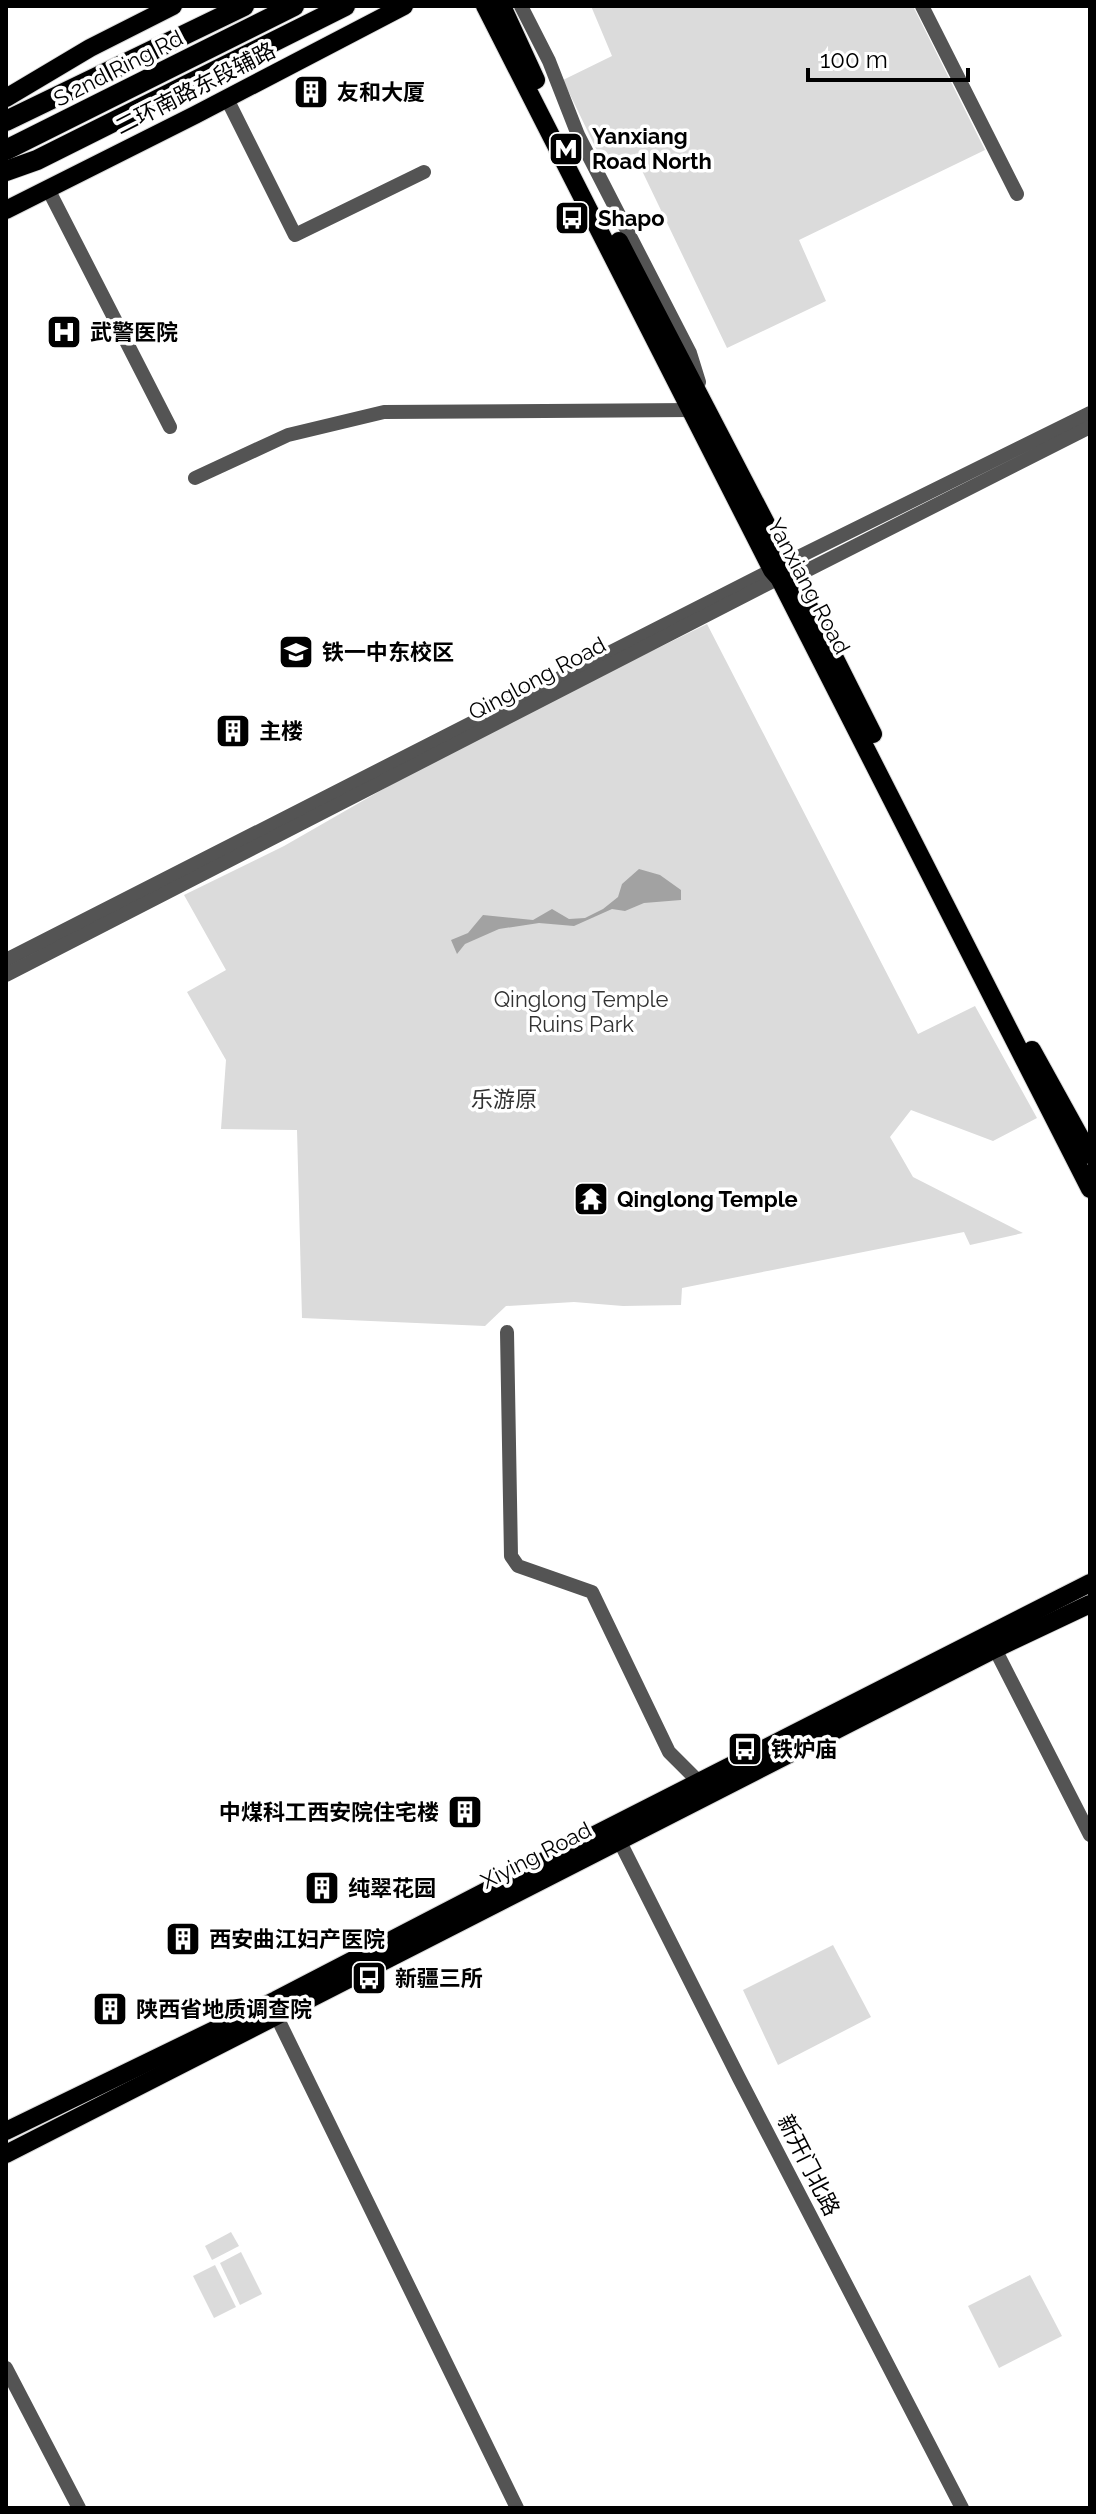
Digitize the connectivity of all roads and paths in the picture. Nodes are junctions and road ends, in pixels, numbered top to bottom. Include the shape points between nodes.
1 (173, 6) edge
2 (235, 6) edge
3 (244, 6) edge
4 (294, 6) edge
5 (330, 6) edge
6 (345, 6) edge
7 (404, 6) edge
8 (485, 6) edge
9 (502, 6) edge
10 (521, 6) edge
11 (922, 6) edge
12 (260, 23) junction
13 (204, 26) junction
14 (6, 98) edge
15 (227, 99) junction
16 (6, 121) edge
17 (6, 150) edge
18 (6, 171) edge
19 (424, 172) dead end
20 (48, 189) junction
21 (1017, 194) dead end
22 (6, 210) edge
23 (699, 408) junction
24 (1090, 413) edge
25 (170, 427) dead end
26 (1090, 427) edge
27 (195, 478) dead end
28 (783, 572) junction
29 (6, 960) edge
30 (6, 975) edge
31 (1090, 1155) edge
32 (1090, 1189) edge
33 (507, 1332) dead end
34 (1090, 1583) edge
35 (1090, 1604) edge
36 (995, 1649) junction
37 (699, 1782) junction
38 (1090, 1835) edge
39 (619, 1840) junction
40 (273, 2009) junction
41 (6, 2131) edge
42 (6, 2154) edge
43 (6, 2368) edge
44 (79, 2508) edge
45 (517, 2508) edge
46 (962, 2508) edge

1 - 14 main road
2 - 13 highway
3 - 13 highway, S 2nd Ring Rd
4 - 12 highway, S 2nd Ring Rd
5 - 12 highway
6 - 18 highway
7 - 15 main road, 二环南路东段辅路
8 - 23 main road, Yanxiang Road
9 - 23 main road, Yanxiang Road
10 - 23 street via 578,135 690,353
11 - 21 street
12 - 17 highway, S 2nd Ring Rd
13 - 16 highway, S 2nd Ring Rd
15 - 19 street via 295,235
15 - 20 main road, 二环南路东段辅路
20 - 22 main road, 二环南路东段辅路
20 - 25 street
23 - 27 street via 384,412 288,435
23 - 28 main road, Yanxiang Road
24 - 28 street, Qinglong Road
26 - 28 street, Qinglong Road
28 - 29 street, Qinglong Road
28 - 30 street, Qinglong Road
28 - 31 main road, Yanxiang Road
28 - 32 main road, Yanxiang Road
33 - 37 street via 511,1556 518,1566 592,1592 669,1752
34 - 37 main road, Xiying Road
35 - 36 main road, Xiying Road
36 - 38 street
36 - 39 main road, Xiying Road
37 - 40 main road, Xiying Road
39 - 40 main road, Xiying Road
39 - 46 street, 新开门北路
40 - 41 main road, Xiying Road
40 - 42 main road, Xiying Road
40 - 45 street
43 - 44 street

